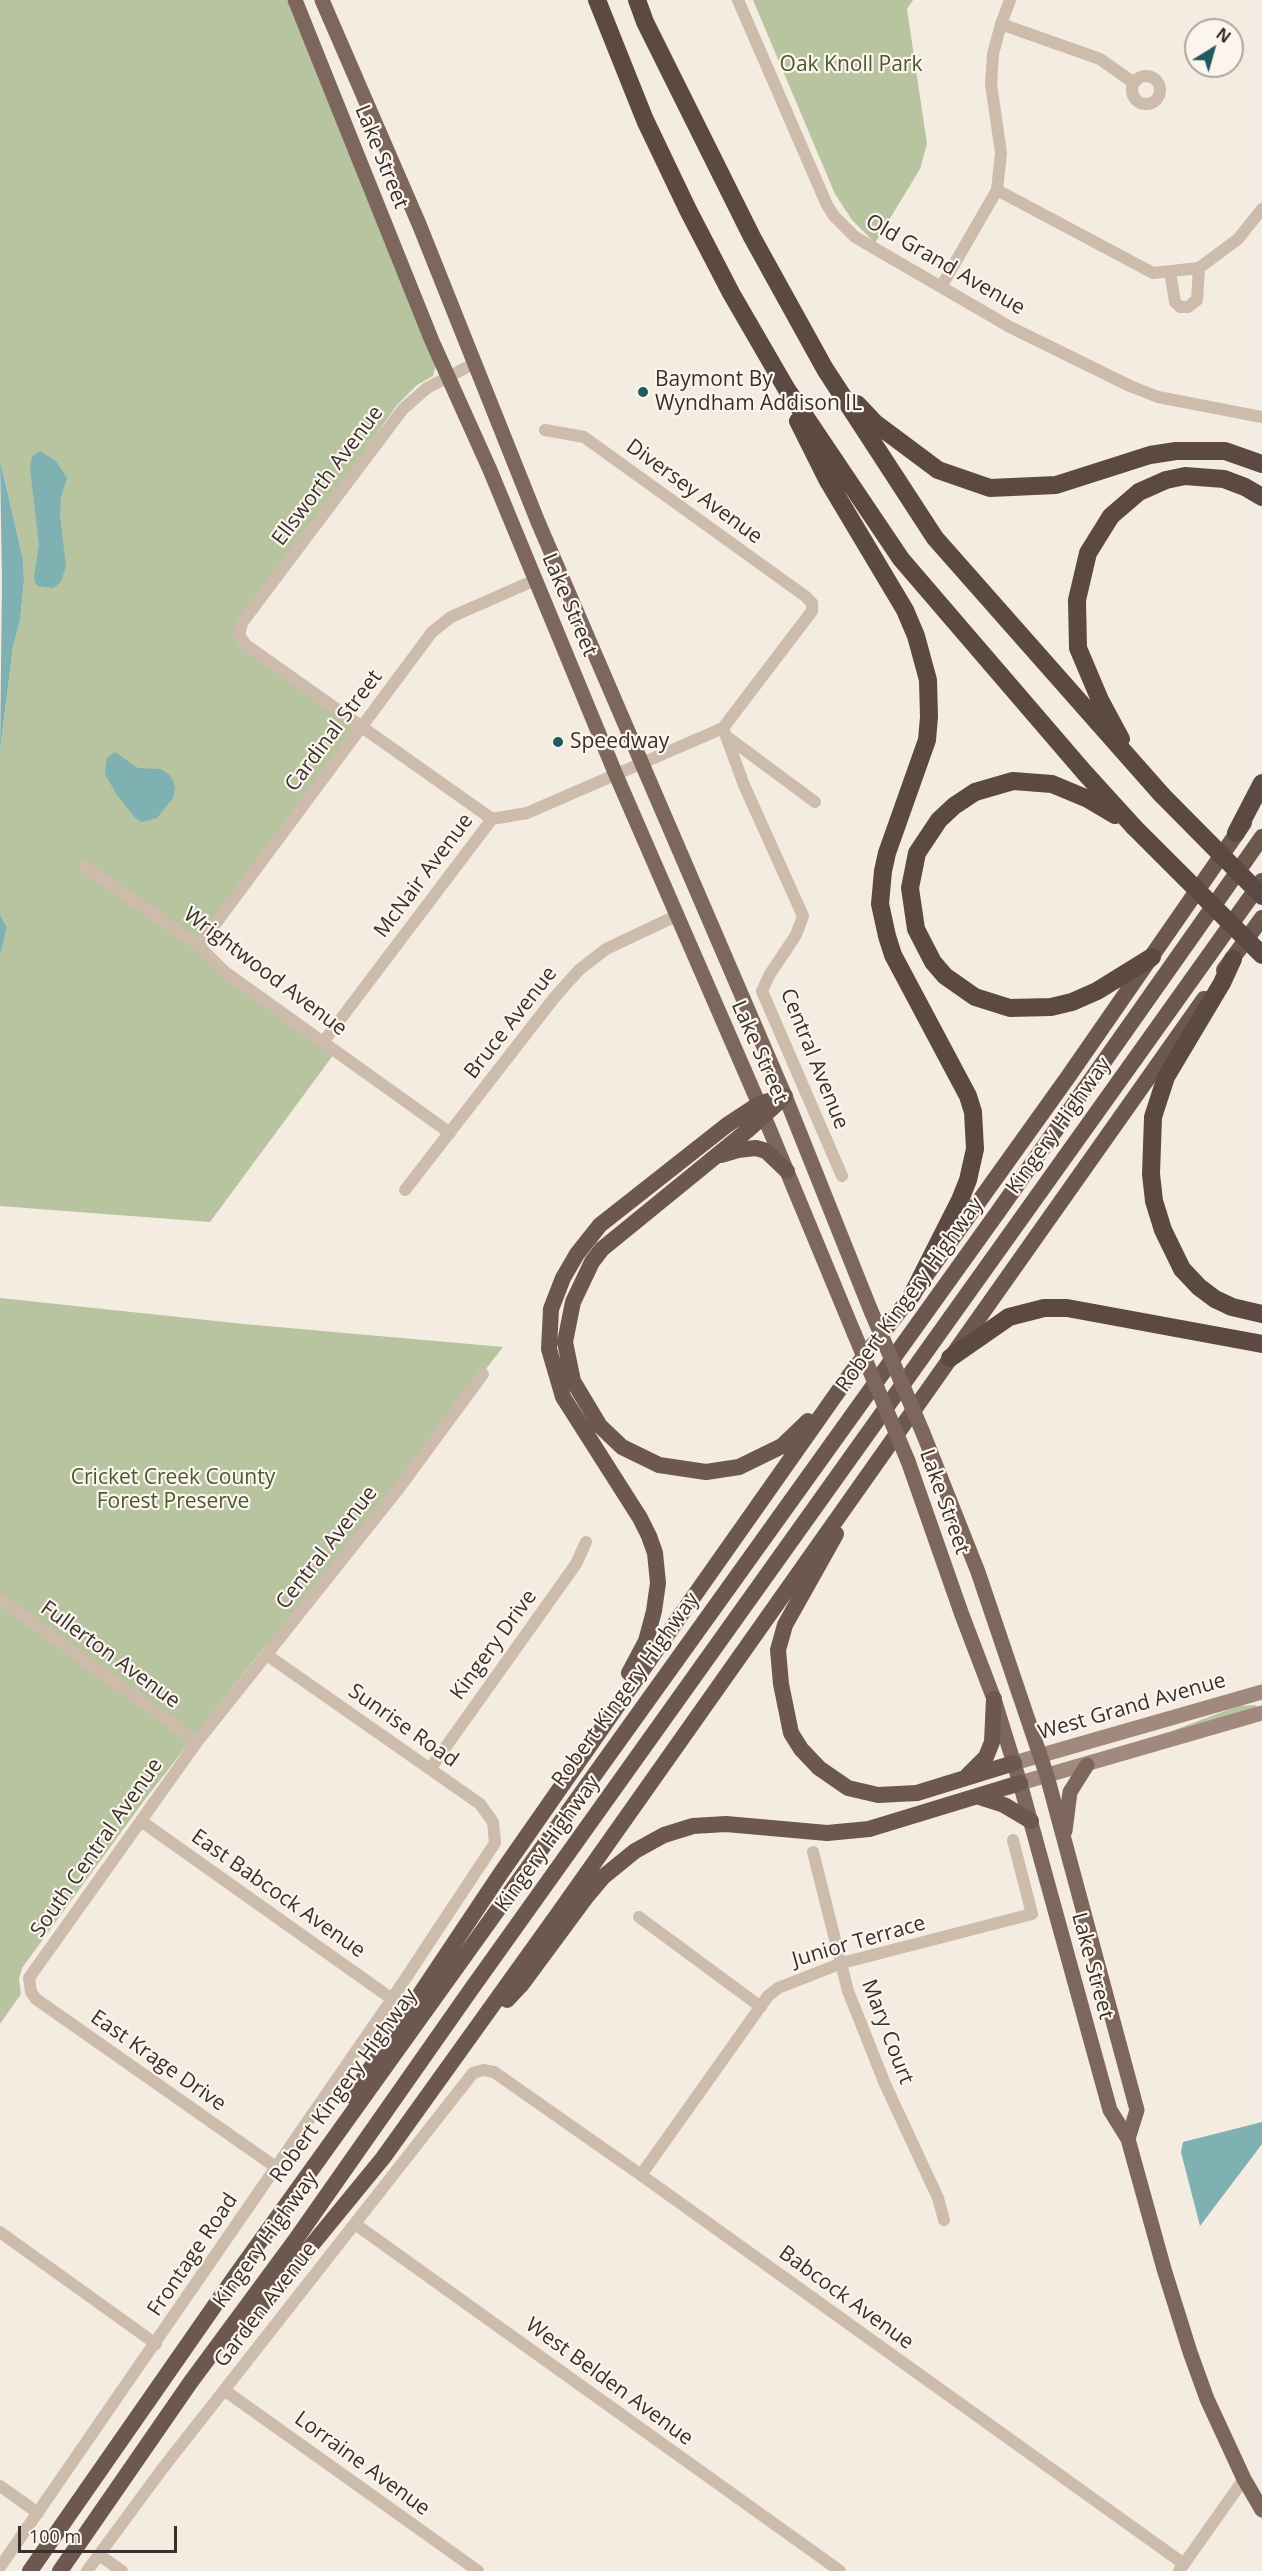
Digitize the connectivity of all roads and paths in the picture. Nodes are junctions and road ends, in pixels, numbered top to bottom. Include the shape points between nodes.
1 (295, 0) edge
2 (597, 0) edge
3 (637, 0) edge
4 (738, 0) edge
5 (1010, 0) edge
6 (322, 1) edge
7 (1001, 24) junction
8 (1134, 83) dead end
9 (383, 142) junction
10 (357, 152) junction
11 (997, 190) junction
12 (1262, 208) edge
13 (1199, 268) junction
14 (1170, 271) junction
15 (941, 287) junction
16 (473, 364) junction
17 (825, 369) junction
18 (449, 376) junction
19 (786, 388) junction
20 (1262, 417) edge
21 (545, 430) dead end
22 (1262, 464) edge
23 (1262, 497) edge
24 (535, 580) junction
25 (362, 727) junction
26 (724, 732) junction
27 (640, 764) junction
28 (1140, 772) junction
29 (616, 775) junction
30 (1262, 783) edge
31 (1262, 798) edge
32 (815, 802) dead end
33 (492, 819) junction
34 (1134, 827) junction
35 (1236, 833) junction
36 (1262, 837) edge
37 (84, 866) dead end
38 (1262, 881) edge
39 (1262, 896) edge
40 (678, 915) junction
41 (1262, 918) edge
42 (200, 946) junction
43 (1262, 955) edge
44 (1152, 957) junction
45 (1233, 959) junction
46 (324, 1041) junction
47 (785, 1096) junction
48 (761, 1110) junction
49 (450, 1132) junction
50 (715, 1158) junction
51 (787, 1171) junction
52 (842, 1176) dead end
53 (405, 1190) dead end
54 (912, 1295) junction
55 (1262, 1314) edge
56 (1262, 1344) edge
57 (950, 1358) junction
58 (483, 1374) dead end
59 (849, 1376) junction
60 (878, 1460) junction
61 (586, 1542) dead end
62 (0, 1599) edge
63 (267, 1655) junction
64 (1262, 1692) edge
65 (994, 1699) junction
66 (1262, 1713) edge
67 (197, 1742) junction
68 (1041, 1755) junction
69 (1014, 1763) junction
70 (1087, 1765) junction
71 (430, 1769) junction
72 (1047, 1776) junction
73 (966, 1777) junction
74 (1020, 1783) junction
75 (979, 1797) junction
76 (141, 1821) junction
77 (1031, 1821) junction
78 (1013, 1840) dead end
79 (1064, 1840) junction
80 (495, 1843) joint
81 (813, 1852) dead end
82 (501, 1873) junction
83 (639, 1917) dead end
84 (842, 1964) junction
85 (29, 1978) joint
86 (392, 1999) junction
87 (761, 2007) junction
88 (463, 2046) junction
89 (483, 2070) joint
90 (1128, 2139) junction
91 (277, 2168) junction
92 (641, 2175) junction
93 (944, 2220) dead end
94 (355, 2224) junction
95 (0, 2232) edge
96 (236, 2275) junction
97 (156, 2344) junction
98 (224, 2390) junction
99 (142, 2453) junction
100 (1244, 2479) junction
101 (0, 2486) edge
102 (1262, 2510) edge
103 (39, 2513) junction
104 (99, 2555) junction
105 (0, 2567) edge
106 (1182, 2567) edge
107 (30, 2571) edge
108 (60, 2571) edge
109 (87, 2571) edge
110 (122, 2571) edge
111 (478, 2571) edge
112 (840, 2571) edge

1 - 10 main road, Lake Street
2 - 19 highway via 645,120 688,210
3 - 17 highway via 752,237
4 - 15 street, Old Grand Avenue via 834,216 863,243
5 - 7 street
6 - 9 main road, Lake Street
7 - 8 street via 1100,59
7 - 11 street via 991,84 1001,153
9 - 10 main road
9 - 16 main road, Lake Street
10 - 18 main road, Lake Street
11 - 14 street via 1153,273
11 - 15 street
12 - 13 street via 1238,239
13 - 14 street
13 - 14 street via 1197,300 1188,308 1175,302
15 - 20 street, Old Grand Avenue via 1010,327 1130,387 1158,397
16 - 18 street, Ellsworth Avenue
16 - 27 main road, Lake Street
17 - 22 highway via 876,423 938,470 990,488 1056,485 1150,455 1176,451 1225,451
17 - 28 highway via 935,538
18 - 24 main road, Lake Street
18 - 25 street, Ellsworth Avenue via 427,388 403,409 242,623 239,635 246,645
19 - 34 highway via 902,559
19 - 54 highway via 803,434 905,610 928,680 927,740 887,853 880,904 893,955 968,1096 975,1149 960,1200
21 - 26 street, Diversey Avenue via 584,437 812,603 812,611 802,627
23 - 28 highway via 1224,479 1185,476 1166,480 1139,492 1111,516 1088,553 1077,600 1078,648 1100,700
24 - 25 street, Cardinal Street via 451,617 432,632
24 - 29 main road, Lake Street
25 - 33 street
25 - 42 street, Cardinal Street
26 - 27 street, McNair Avenue
26 - 32 street
26 - 52 street, Central Avenue via 803,916 762,991
27 - 29 street, McNair Avenue
27 - 47 main road, Lake Street
28 - 39 highway, bridge
29 - 33 street, McNair Avenue via 527,813
29 - 40 main road, Lake Street
30 - 35 highway
31 - 35 highway
33 - 46 street, McNair Avenue
34 - 43 highway, bridge
34 - 44 highway via 1088,799 1052,784 1013,781 975,792 954,806 927,835 917,853 910,888 912,908 922,945 945,976 975,997 1010,1008 1072,1002
35 - 44 highway
36 - 96 highway, Robert Kingery Highway
37 - 42 street, Wrightwood Avenue
38 - 99 highway, Kingery Highway
40 - 48 main road, Lake Street
40 - 49 street, Bruce Avenue via 606,949 579,970
41 - 45 highway
42 - 46 street, Wrightwood Avenue via 225,972
44 - 54 highway
45 - 55 highway via 1166,1077 1153,1117 1150,1174 1168,1244 1190,1278 1215,1299
45 - 57 highway
46 - 49 street, Wrightwood Avenue
47 - 48 highway
47 - 68 main road, Lake Street, bridge via 978,1572
48 - 50 highway
48 - 51 main road, Lake Street
48 - 82 highway via 727,1125 600,1225 577,1254 550,1309 549,1349 563,1397 649,1536 657,1569 657,1590 651,1626 636,1662
49 - 53 street, Bruce Avenue
50 - 51 highway via 756,1148 766,1151
50 - 59 highway via 602,1249 587,1272 573,1302 565,1342 573,1381 592,1415 622,1447 647,1461 690,1472 725,1471 782,1446
51 - 65 main road, Lake Street, bridge via 908,1461
54 - 59 highway
56 - 57 highway via 1067,1308 1044,1308 1009,1317
57 - 60 highway
58 - 63 street, Central Avenue
59 - 82 highway
60 - 73 highway via 785,1625 778,1650 791,1732 819,1768 848,1788 878,1795 917,1793
60 - 88 highway
61 - 71 street, Kingery Drive via 576,1564
62 - 67 street, Fullerton Avenue
63 - 67 street, Central Avenue
63 - 71 street, Sunrise Road
64 - 68 main road, West Grand Avenue
65 - 69 main road, Lake Street
65 - 73 highway via 992,1742 987,1757
66 - 70 main road, West Grand Avenue
67 - 76 street, South Central Avenue
68 - 69 main road, West Grand Avenue
68 - 72 main road, Lake Street
69 - 73 highway
69 - 74 main road, Lake Street
70 - 72 main road, West Grand Avenue
70 - 79 main road via 1070,1792
71 - 80 street, Sunrise Road via 480,1804 494,1822
72 - 74 main road, West Grand Avenue
72 - 79 main road, Lake Street
74 - 75 highway
74 - 77 main road, Lake Street
75 - 77 highway via 1004,1804
75 - 88 highway via 869,1829 827,1833 726,1824 693,1826 664,1835 603,1877 522,1984
76 - 85 street, South Central Avenue
76 - 86 street, East Babcock Avenue
77 - 90 main road, Lake Street via 1110,2110
78 - 84 street, Junior Terrace via 1032,1914
79 - 90 main road, Lake Street via 1137,2110
80 - 86 street, Frontage Road
81 - 84 street, Mary Court
82 - 96 highway
83 - 87 street
84 - 87 street, Junior Terrace via 778,1988
84 - 93 street, Mary Court via 848,1991 885,2084 938,2198
85 - 91 street, East Krage Drive via 36,1999
86 - 91 street, Frontage Road
87 - 92 street, Junior Terrace
88 - 99 highway via 383,2158
89 - 92 street, Babcock Avenue via 494,2072
89 - 94 street, Garden Avenue via 473,2073
90 - 100 main road, Lake Street via 1190,2352
91 - 97 street, Frontage Road
92 - 106 street, Babcock Avenue
94 - 98 street, Garden Avenue
94 - 112 street, West Belden Avenue
95 - 97 street
96 - 107 highway, Robert Kingery Highway
97 - 103 street, Frontage Road
98 - 104 street, Garden Avenue
98 - 111 street, Lorraine Avenue
99 - 108 highway, Kingery Highway
100 - 102 main road, Lake Street
100 - 106 street
101 - 103 street
103 - 105 street, Frontage Road
104 - 109 street, Garden Avenue
104 - 110 street

